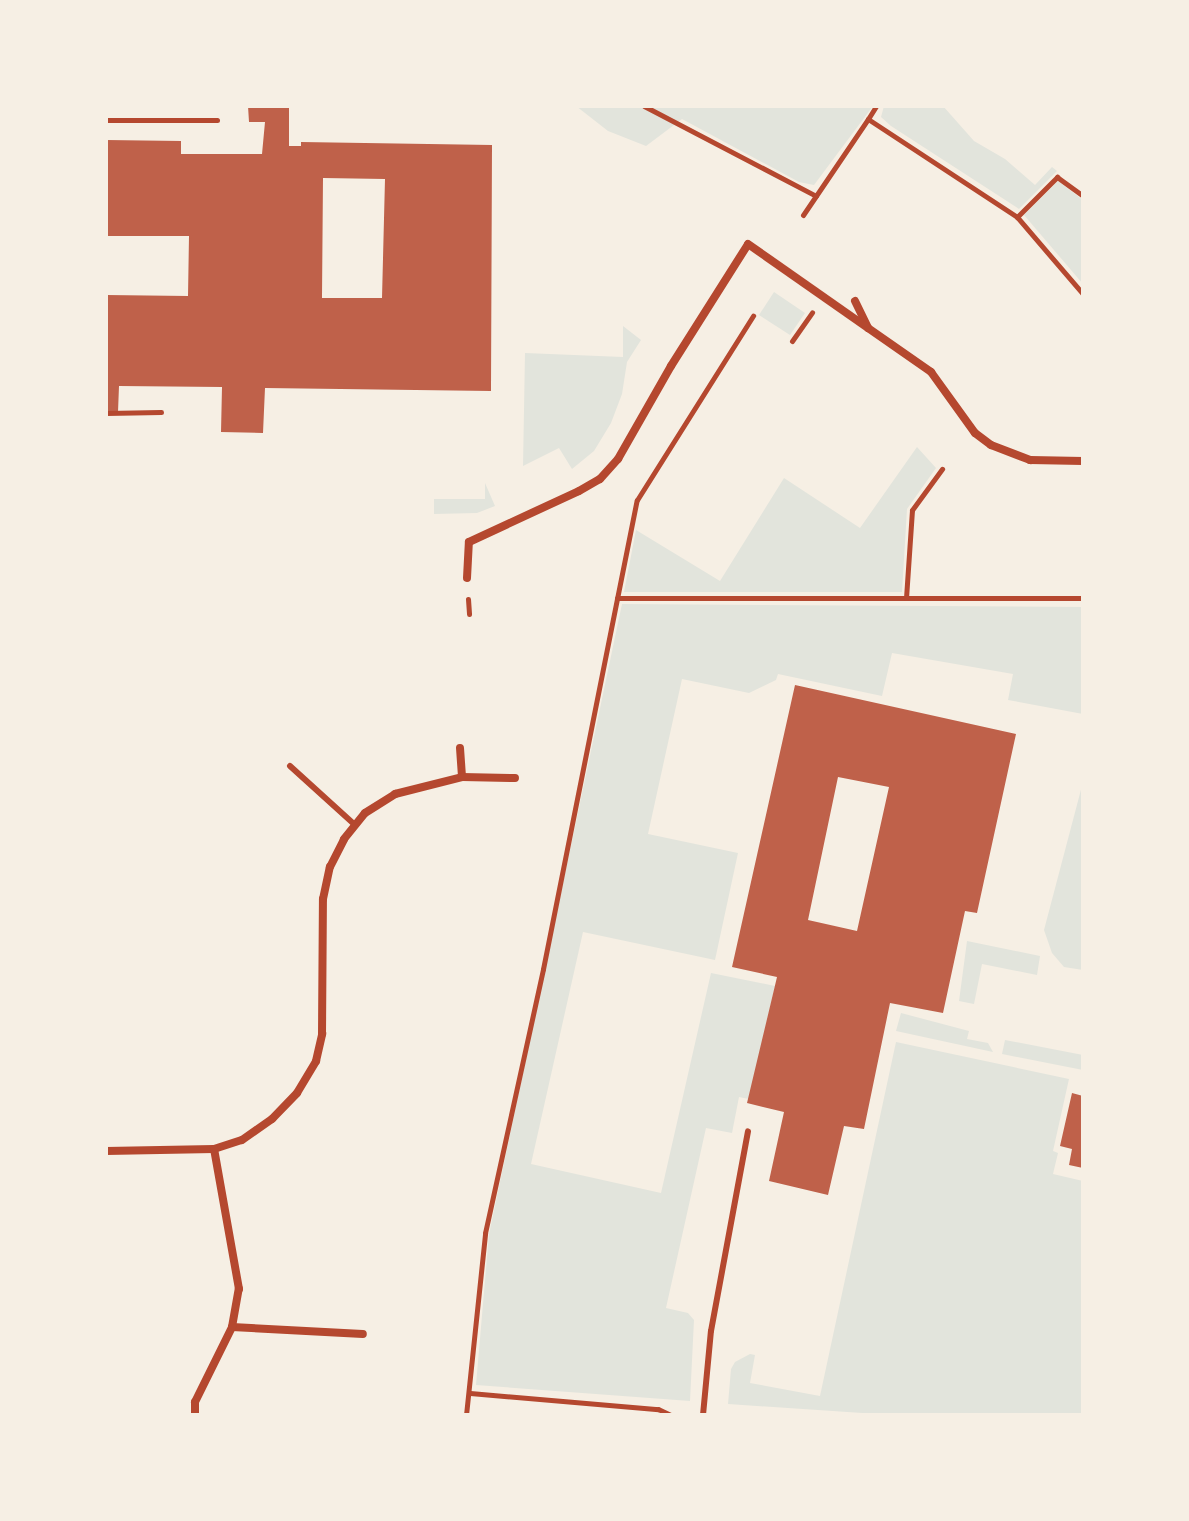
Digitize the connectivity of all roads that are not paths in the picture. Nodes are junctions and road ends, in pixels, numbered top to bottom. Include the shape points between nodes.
1 (855, 301) dead end
2 (868, 328) junction
3 (1083, 461) edge
4 (467, 578) dead end
5 (460, 748) dead end
6 (290, 766) dead end
7 (462, 777) junction
8 (515, 778) dead end
9 (355, 825) junction
10 (748, 1131) dead end
11 (214, 1149) junction
12 (106, 1151) edge
13 (232, 1327) junction
14 (363, 1334) dead end
15 (195, 1415) edge
16 (703, 1415) edge

1 - 2 street
2 - 3 street via 931,372 975,433 991,445 1030,460
2 - 4 street via 748,244 618,459 590,485 469,542
5 - 7 street
6 - 9 lane
7 - 8 street
7 - 9 street via 395,794
9 - 11 street via 330,867 323,899 322,1034 316,1061 297,1093 272,1119 242,1140
10 - 16 lane via 711,1331
11 - 12 street
11 - 13 street via 239,1289
13 - 14 street
13 - 15 street via 195,1402

